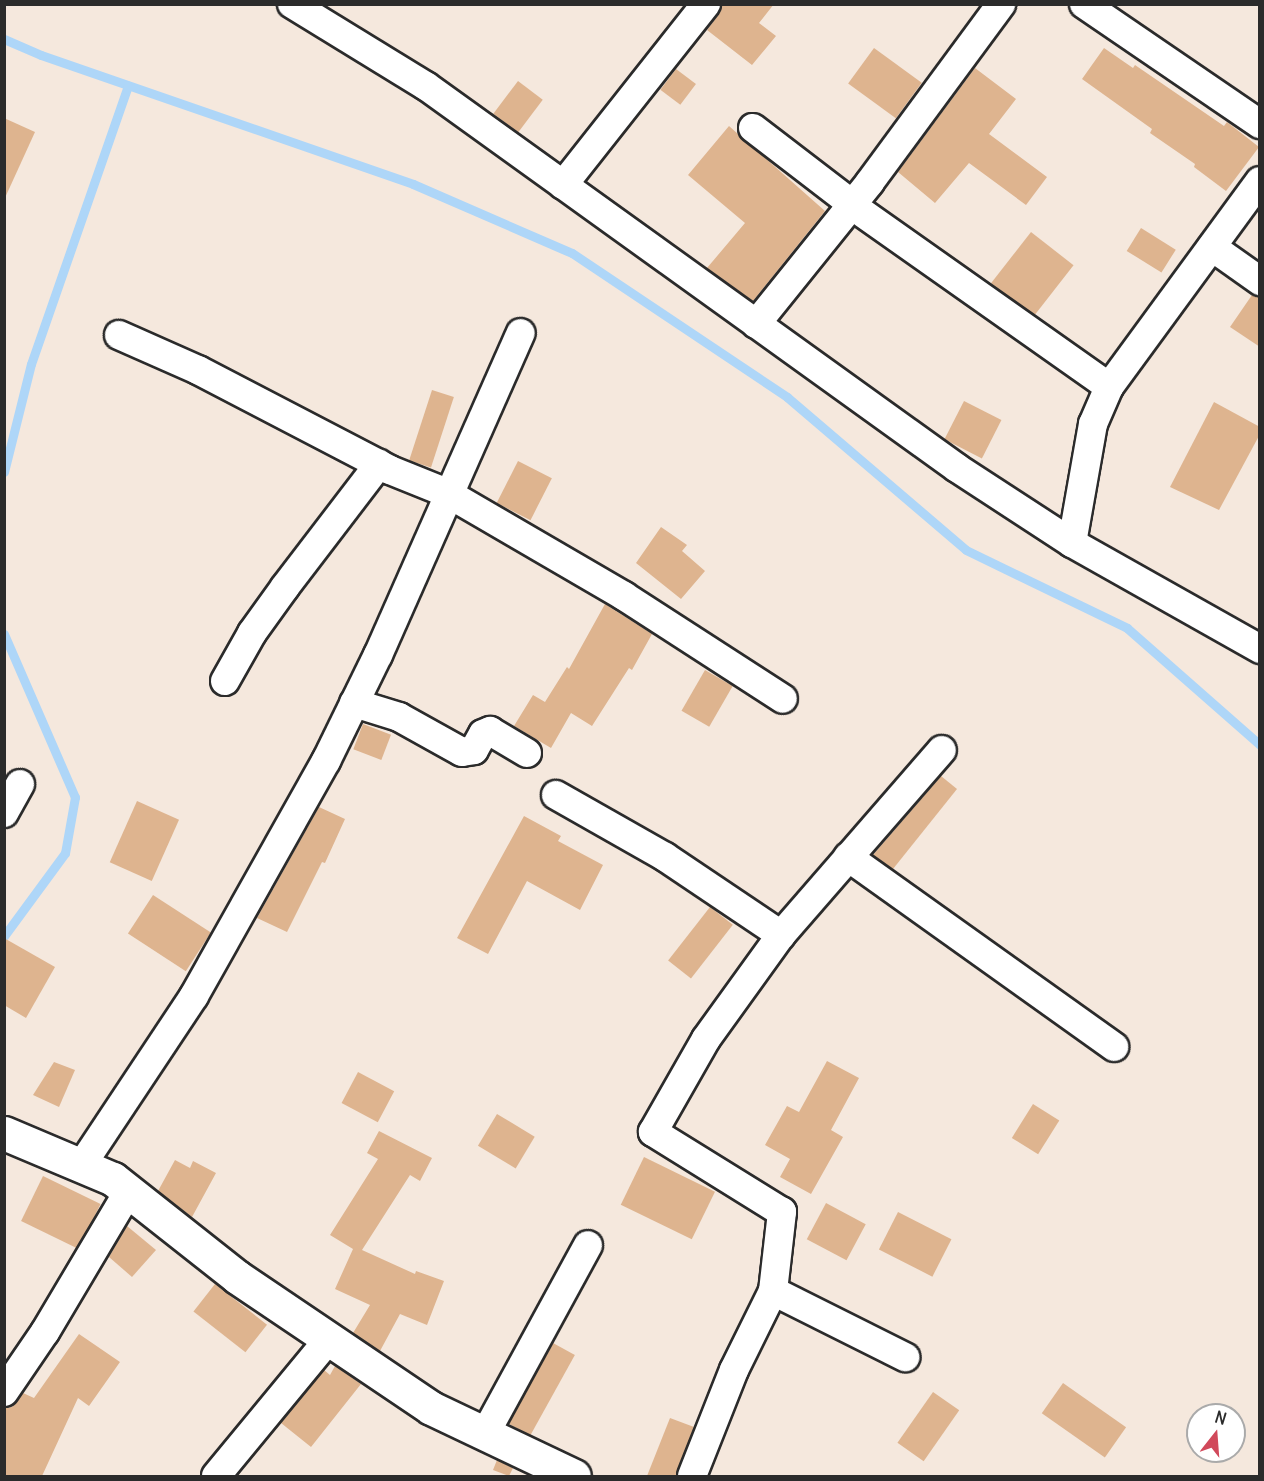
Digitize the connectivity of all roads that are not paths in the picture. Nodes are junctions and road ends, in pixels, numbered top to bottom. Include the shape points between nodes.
1 (292, 4) edge
2 (706, 4) edge
3 (1001, 4) edge
4 (1084, 4) edge
5 (1260, 124) edge
6 (753, 128) dead end
7 (1260, 181) edge
8 (563, 185) junction
9 (858, 209) junction
10 (1212, 248) junction
11 (1260, 281) edge
12 (756, 324) junction
13 (521, 333) dead end
14 (119, 335) dead end
15 (1109, 387) junction
16 (379, 464) junction
17 (447, 493) junction
18 (1072, 543) junction
19 (1260, 649) edge
20 (225, 681) dead end
21 (783, 699) dead end
22 (354, 703) junction
23 (942, 750) dead end
24 (527, 753) dead end
25 (20, 784) dead end
26 (556, 795) dead end
27 (4, 813) edge
28 (848, 856) junction
29 (781, 935) junction
30 (1114, 1047) dead end
31 (4, 1133) edge
32 (81, 1166) junction
33 (128, 1192) junction
34 (588, 1245) dead end
35 (773, 1292) junction
36 (328, 1339) junction
37 (905, 1357) dead end
38 (4, 1392) edge
39 (485, 1434) junction
40 (216, 1476) edge
41 (574, 1476) edge
42 (692, 1476) edge

1 - 8 street via 426,86
2 - 8 street
3 - 9 street
4 - 5 street
6 - 9 street
7 - 10 street
8 - 12 street
9 - 12 street
9 - 15 street
10 - 11 street
10 - 15 street
12 - 18 street via 957,468
13 - 17 street
14 - 16 street via 198,369
15 - 18 street via 1094,424
16 - 17 street
16 - 20 street via 252,633
17 - 21 street via 624,596
17 - 22 street
18 - 19 street
22 - 24 street via 399,717 462,752 474,750 483,734 490,731
22 - 32 street via 326,761 194,996
23 - 28 street
25 - 27 street
26 - 29 street via 665,857
28 - 29 street
28 - 30 street
29 - 35 street via 706,1039 653,1132 782,1212
31 - 32 street
32 - 33 street via 113,1179
33 - 36 street via 237,1277
33 - 38 street via 45,1332
34 - 39 street
35 - 37 street
35 - 42 street via 734,1370
36 - 39 street via 431,1408
36 - 40 street
39 - 41 street

